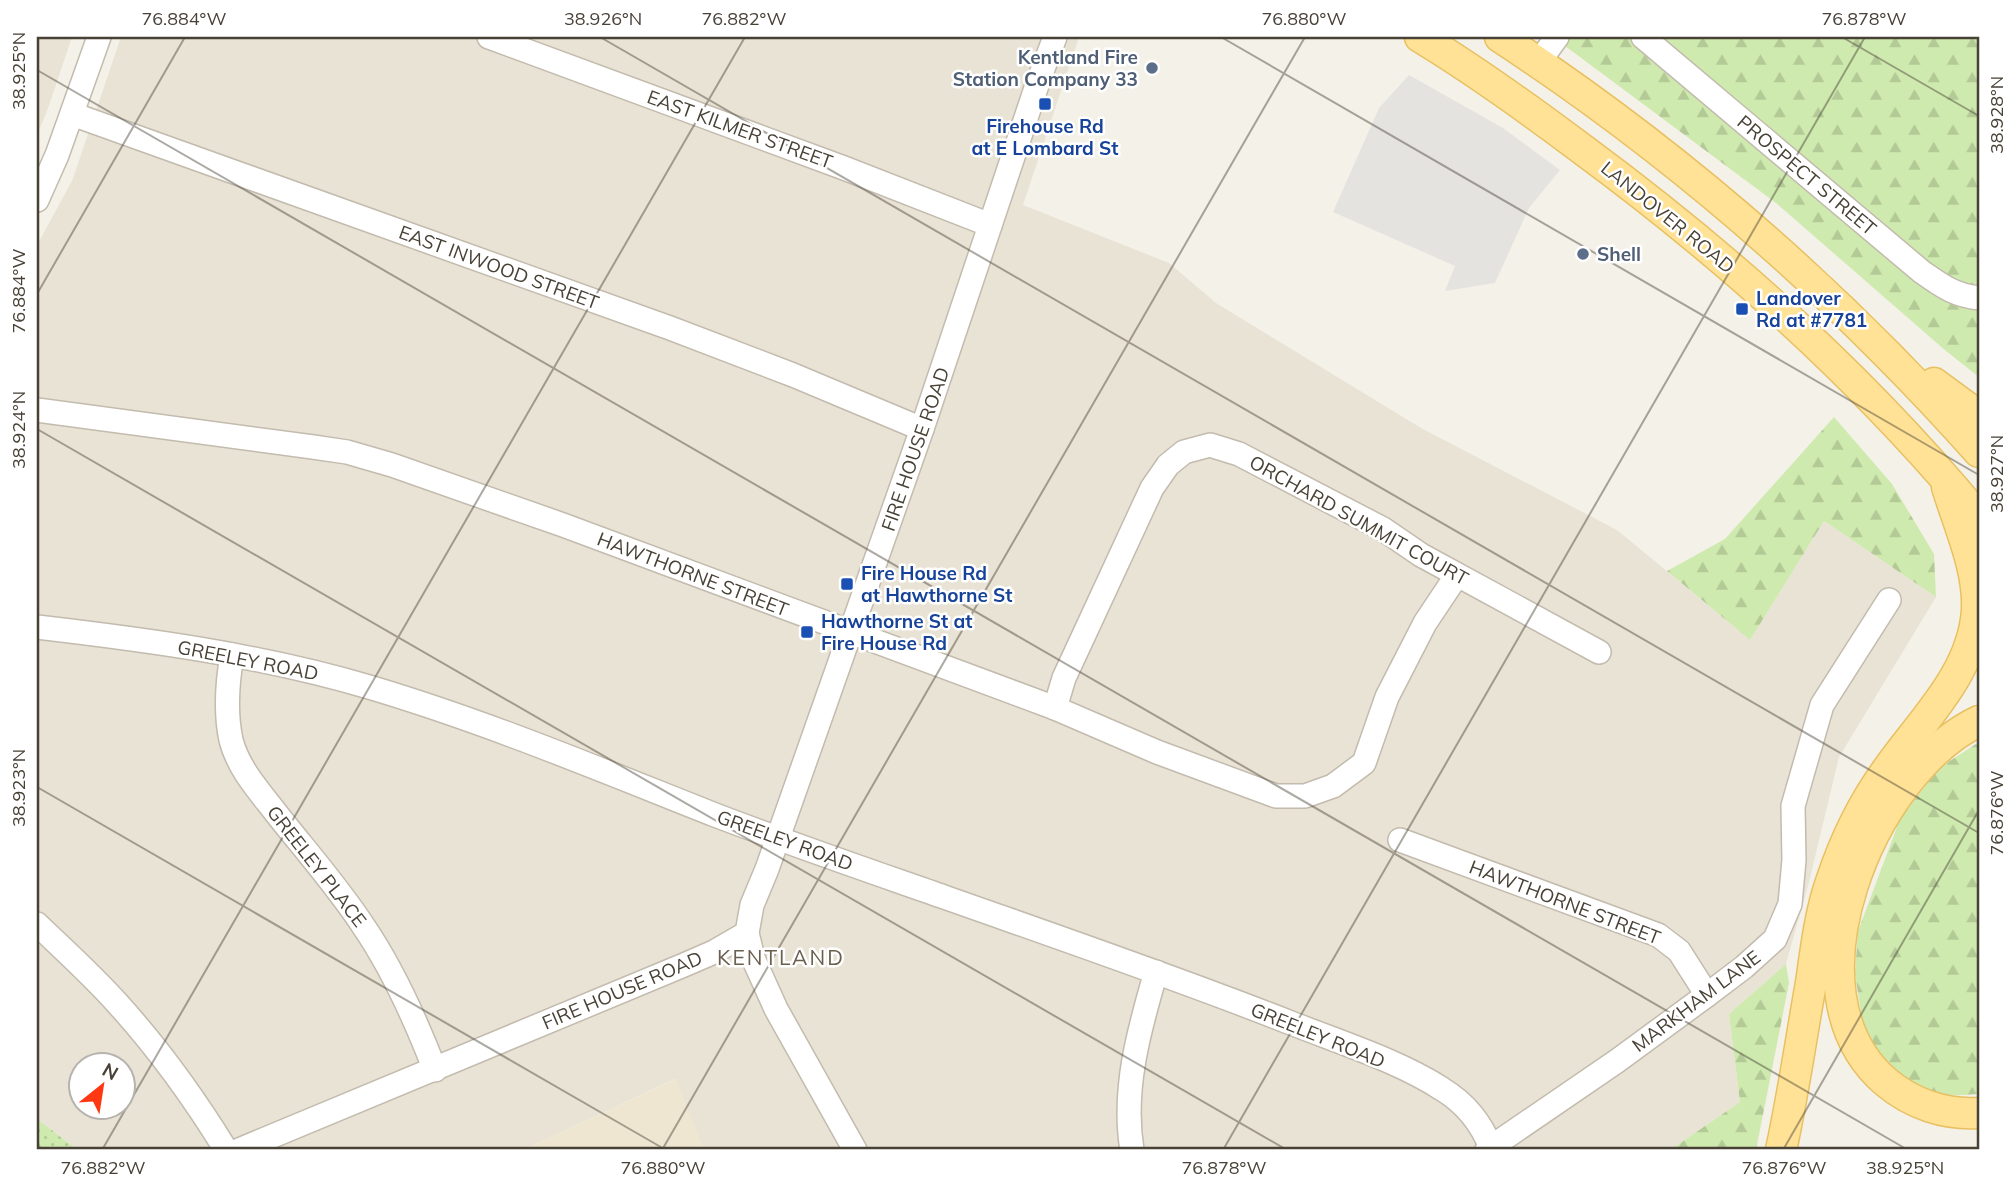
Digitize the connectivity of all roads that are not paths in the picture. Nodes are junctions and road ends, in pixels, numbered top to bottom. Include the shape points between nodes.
1 (99, 37) edge
2 (489, 37) edge
3 (1055, 37) edge
4 (1420, 37) edge
5 (1500, 37) edge
6 (1557, 37) edge
7 (1643, 37) edge
8 (1538, 63) junction
9 (1513, 99) junction
10 (72, 114) junction
11 (37, 200) edge
12 (990, 225) junction
13 (1979, 298) edge
14 (1861, 327) junction
15 (37, 410) edge
16 (1979, 415) edge
17 (922, 429) junction
18 (1979, 452) edge
19 (1943, 477) junction
20 (1979, 518) edge
21 (1457, 575) junction
22 (1889, 600) dead end
23 (37, 628) edge
24 (851, 632) junction
25 (1599, 652) dead end
26 (232, 655) junction
27 (1055, 708) junction
28 (1979, 721) edge
29 (777, 839) junction
30 (1400, 840) dead end
31 (37, 924) edge
32 (747, 933) junction
33 (1156, 972) junction
34 (1707, 995) junction
35 (435, 1070) junction
36 (1979, 1113) edge
37 (1489, 1149) edge
38 (226, 1150) edge
39 (239, 1150) edge
40 (855, 1150) edge
41 (1132, 1150) edge
42 (1780, 1150) edge

1 - 10 street
2 - 12 street, EAST KILMER STREET
3 - 12 street, FIRE HOUSE ROAD
4 - 9 main road, LANDOVER ROAD
5 - 8 main road
6 - 8 street
7 - 13 street, PROSPECT STREET via 1922,272 1955,293
8 - 9 main road
8 - 14 main road via 1721,202
9 - 19 main road, LANDOVER ROAD via 1646,197 1736,272 1852,380
10 - 11 street
10 - 17 street, EAST INWOOD STREET via 670,328
12 - 17 street, FIRE HOUSE ROAD
14 - 16 main road
14 - 18 main road
15 - 24 street, HAWTHORNE STREET via 347,452 465,490
17 - 24 street, FIRE HOUSE ROAD
19 - 20 main road, LANDOVER ROAD
19 - 42 main road via 1975,579 1975,628 1958,672 1874,788 1841,854 1823,912
21 - 25 street, ORCHARD SUMMIT COURT
21 - 27 street, HAWTHORNE STREET via 1425,623 1387,697 1364,763 1333,786 1305,796 1276,796
21 - 27 street, ORCHARD SUMMIT COURT via 1383,529 1239,454 1210,445 1184,453 1168,465 1152,488
22 - 34 street, MARKHAM LANE via 1822,705 1793,806 1790,904 1775,939
23 - 26 street, GREELEY ROAD
24 - 27 street, HAWTHORNE STREET
24 - 29 street, FIRE HOUSE ROAD
26 - 29 street, GREELEY ROAD via 369,687 601,769
26 - 35 street, GREELEY PLACE via 227,710 241,764 365,927 418,1025
28 - 36 main road via 1954,734 1927,758 1875,831 1848,905 1839,953 1839,987 1850,1035 1878,1075 1928,1107
29 - 32 street, FIRE HOUSE ROAD via 752,905
29 - 33 street, GREELEY ROAD
30 - 34 street, HAWTHORNE STREET via 1658,935 1679,951
31 - 38 street via 117,1003 169,1066
32 - 35 street, FIRE HOUSE ROAD via 694,961
32 - 40 street via 776,1009
33 - 37 street, GREELEY ROAD via 1364,1052 1440,1087 1473,1115 1485,1132
33 - 41 street via 1133,1058
34 - 37 street, MARKHAM LANE
35 - 39 street, FIRE HOUSE ROAD

